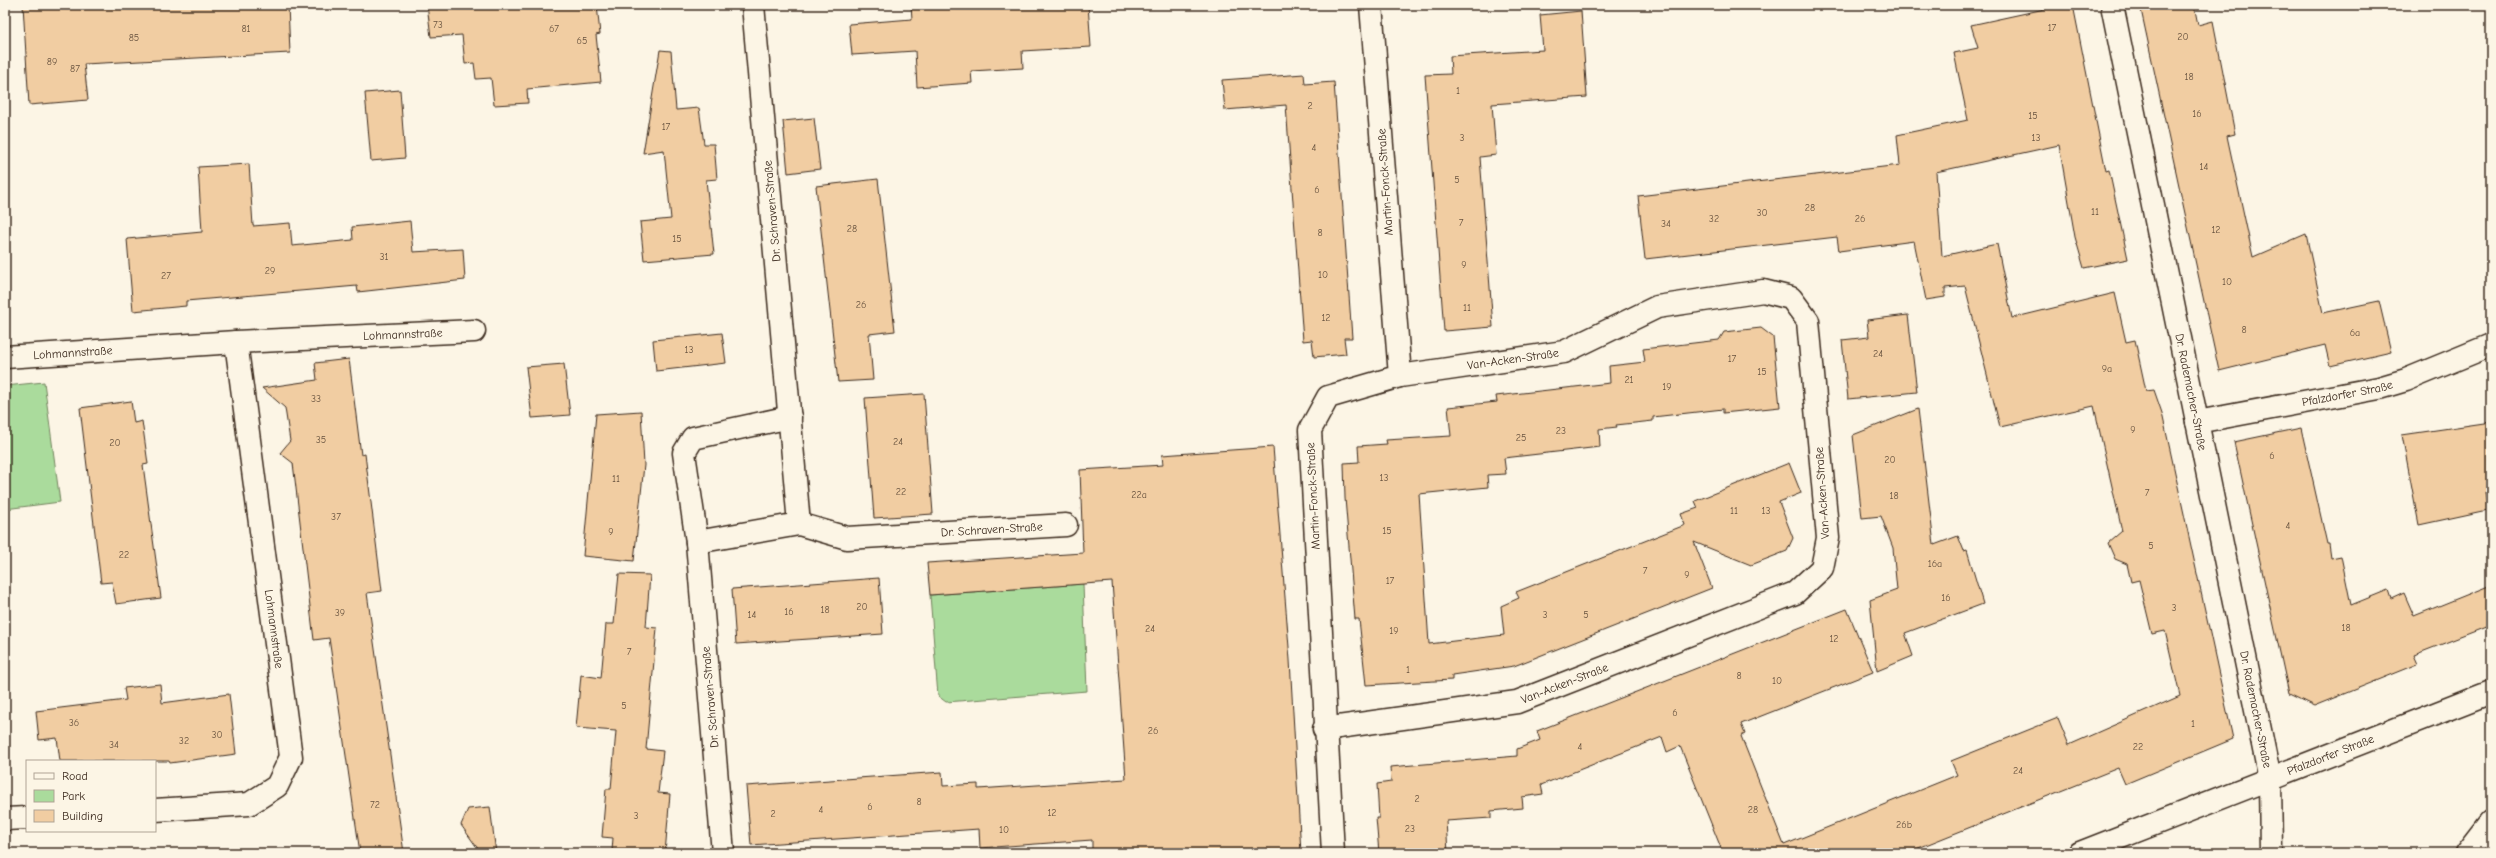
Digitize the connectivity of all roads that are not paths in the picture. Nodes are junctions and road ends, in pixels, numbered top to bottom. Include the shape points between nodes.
1 (753, 5) edge
2 (1371, 5) edge
3 (2112, 5) edge
4 (474, 331) dead end
5 (236, 342) junction
6 (2491, 344) edge
7 (5, 357) edge
8 (1400, 376) junction
9 (790, 417) junction
10 (2197, 422) junction
11 (799, 524) junction
12 (1066, 525) dead end
13 (697, 542) junction
14 (2491, 692) edge
15 (1324, 729) junction
16 (2270, 779) junction
17 (156, 810) edge
18 (26, 818) edge
19 (5, 819) edge
20 (2491, 822) edge
21 (724, 853) edge
22 (1332, 853) edge
23 (2080, 853) edge
24 (2272, 853) edge
25 (2467, 853) edge

1 - 9 street, Dr. Schraven-Straße
2 - 8 street, Martin-Fonck-Straße
3 - 10 street, Dr. Rademacher-Straße
4 - 5 street, Lohmannstraße
5 - 7 street, Lohmannstraße
5 - 17 street, Lohmannstraße via 291,757 277,786 250,804
6 - 10 street, Pfalzdorfer Straße via 2406,380 2379,388
8 - 15 street, Martin-Fonck-Straße via 1328,397 1310,430
8 - 15 street, Van-Acken-Straße via 1564,352 1657,307 1763,291 1791,298 1808,321 1828,538 1822,568 1795,593 1517,702
9 - 11 street, Dr. Schraven-Straße
9 - 13 street, Dr. Schraven-Straße via 693,438 684,453
10 - 16 street, Dr. Rademacher-Straße
11 - 12 street, Dr. Schraven-Straße via 847,538
11 - 13 street, Dr. Schraven-Straße
13 - 21 street, Dr. Schraven-Straße
14 - 16 street, Pfalzdorfer Straße
15 - 22 street, Martin-Fonck-Straße
16 - 23 street, Pfalzdorfer Straße
16 - 24 street, Dr. Rademacher-Straße
18 - 19 street
20 - 25 street

